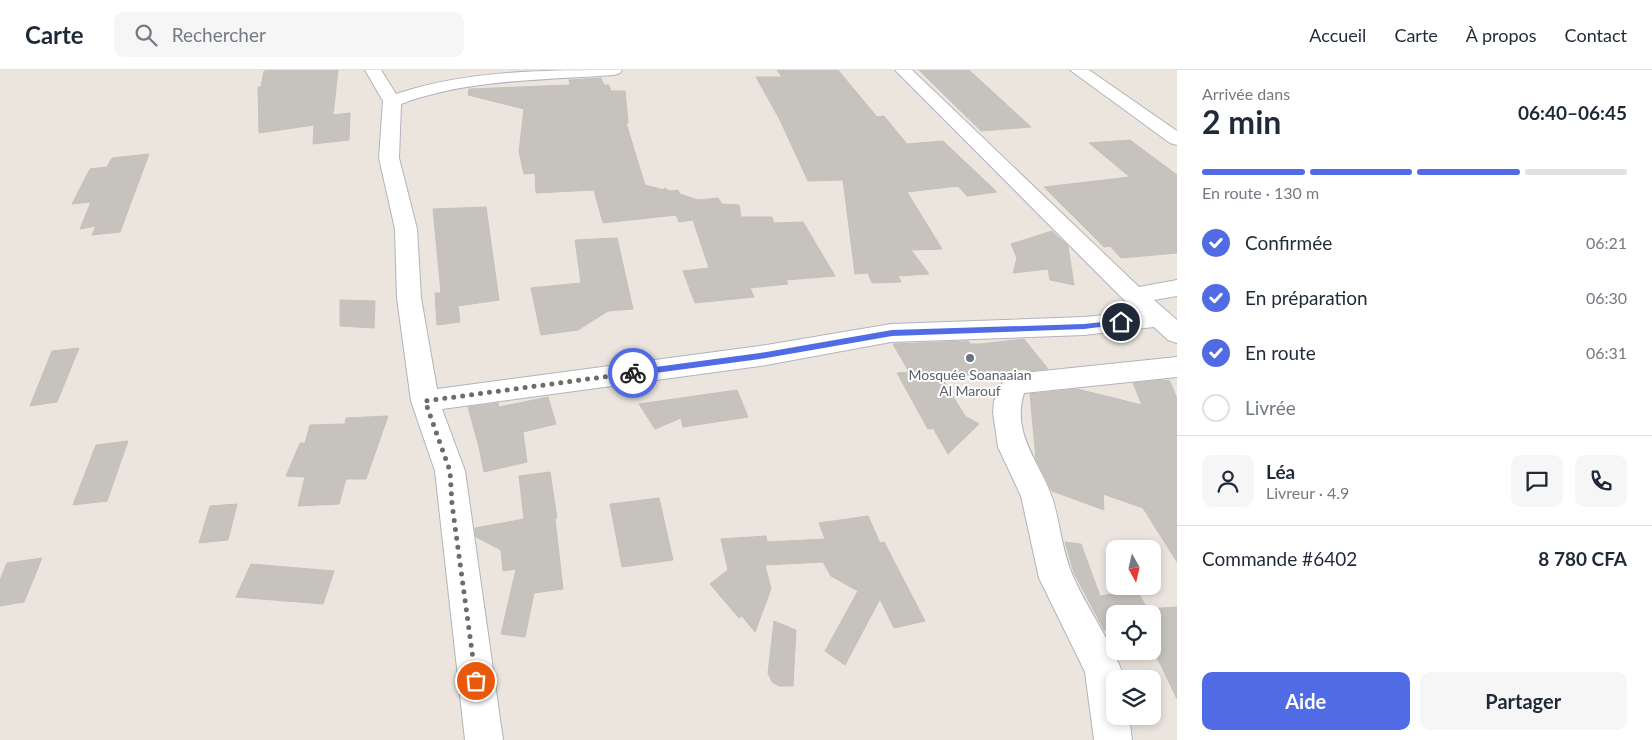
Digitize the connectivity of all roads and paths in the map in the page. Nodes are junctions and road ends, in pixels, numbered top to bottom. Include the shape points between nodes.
1 (374, 70) edge
2 (614, 70) edge
3 (903, 70) edge
4 (1078, 70) edge
5 (392, 102) junction
6 (1177, 139) edge
7 (1177, 288) edge
8 (1134, 296) junction
9 (1168, 326) edge
10 (1177, 367) edge
11 (425, 401) junction
12 (484, 740) edge
13 (1113, 740) edge

1 - 5 street
2 - 5 street via 464,82 425,89
3 - 8 street
4 - 6 street
5 - 11 street via 390,158 406,229 409,298
7 - 8 street
8 - 9 street
9 - 11 street via 892,333 760,356
10 - 13 street via 1014,384 1008,401 1012,447 1036,496 1056,578 1103,669
11 - 12 street via 450,471

